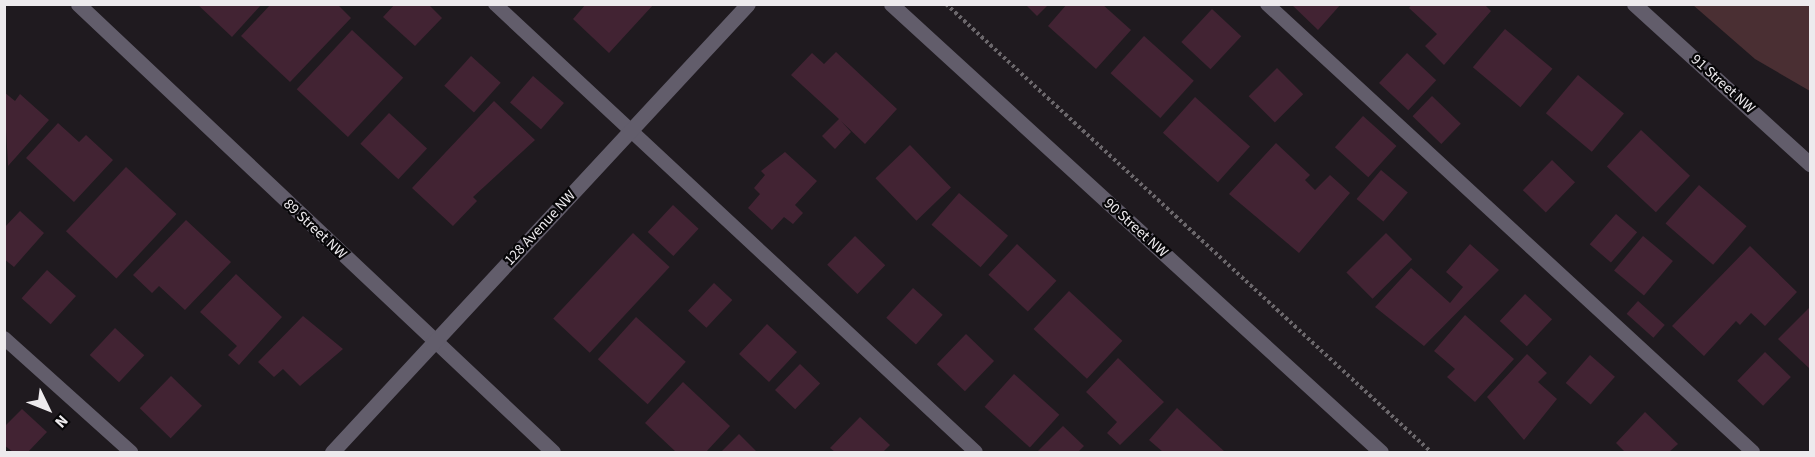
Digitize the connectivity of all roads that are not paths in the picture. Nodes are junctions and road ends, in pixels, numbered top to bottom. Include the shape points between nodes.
1 (78, 4) edge
2 (495, 4) edge
3 (748, 4) edge
4 (891, 4) edge
5 (1268, 4) edge
6 (1634, 4) edge
7 (633, 128) junction
8 (1810, 165) edge
9 (4, 338) edge
10 (435, 343) junction
11 (130, 453) edge
12 (332, 453) edge
13 (553, 453) edge
14 (976, 453) edge
15 (1381, 453) edge
16 (1753, 453) edge

1 - 10 street, 89 Street NW
2 - 7 lane
3 - 7 street, 128 Avenue NW
4 - 15 street, 90 Street NW
5 - 16 lane
6 - 8 street, 91 Street NW
7 - 10 street, 128 Avenue NW
7 - 14 lane
9 - 11 lane
10 - 12 street, 128 Avenue NW
10 - 13 street, 89 Street NW

